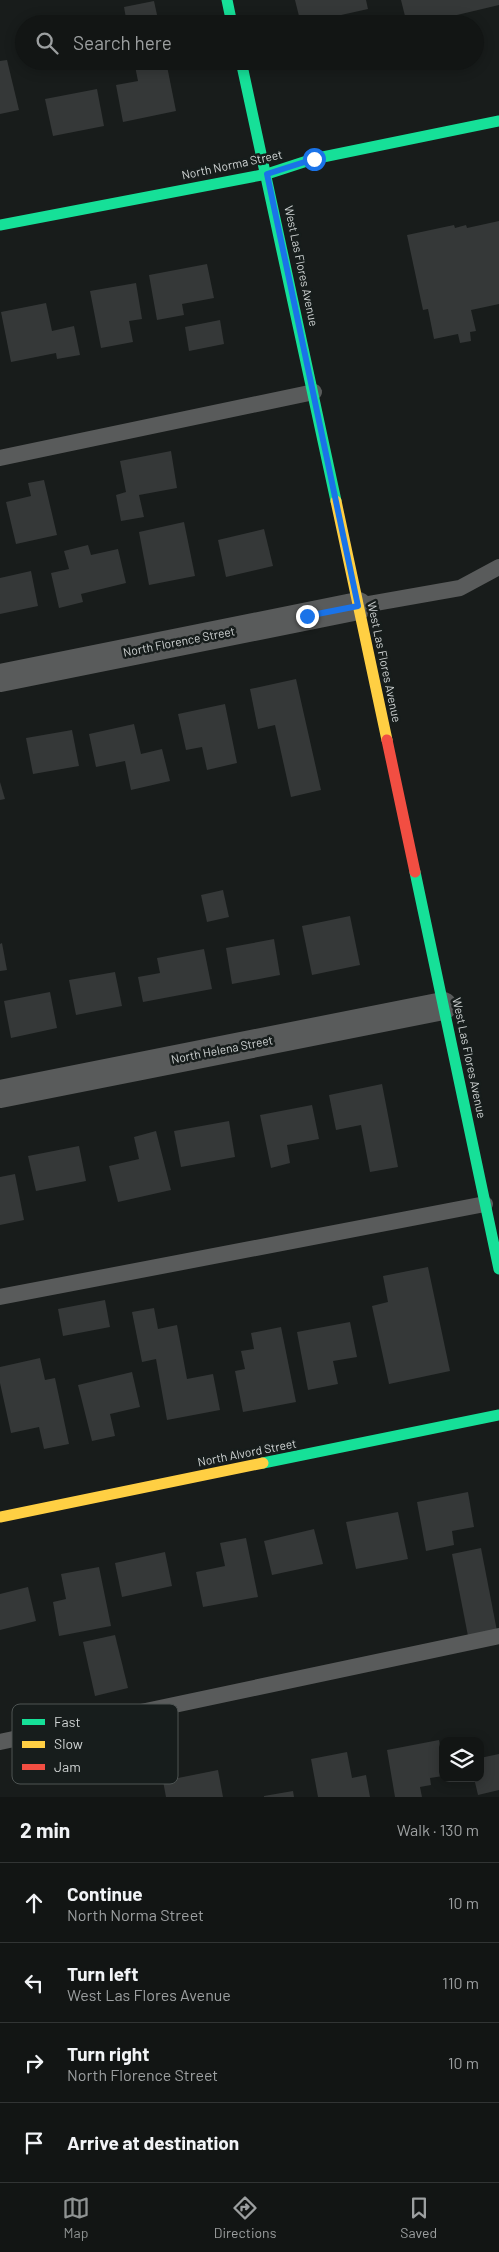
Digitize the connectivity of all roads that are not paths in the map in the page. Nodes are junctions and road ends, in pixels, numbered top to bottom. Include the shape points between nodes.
1 (227, 0) edge
2 (230, 15) edge
3 (243, 70) edge
4 (499, 121) edge
5 (267, 174) junction
6 (0, 225) edge
7 (314, 392) junction
8 (0, 458) edge
9 (499, 568) edge
10 (358, 606) junction
11 (0, 678) edge
12 (444, 1006) junction
13 (0, 1094) edge
14 (485, 1204) junction
15 (499, 1269) edge
16 (0, 1297) edge
17 (499, 1415) edge
18 (0, 1517) edge
19 (499, 1636) edge
20 (178, 1704) edge

1 - 2 main road
3 - 5 main road, West Las Flores Avenue
4 - 5 main road, North Norma Street via 314,159
5 - 6 main road, North Norma Street
5 - 7 main road, West Las Flores Avenue
7 - 8 lane
7 - 10 main road, West Las Flores Avenue
9 - 10 lane via 460,588
10 - 11 street, North Florence Street
10 - 12 main road, West Las Flores Avenue
12 - 13 street, North Helena Street
12 - 14 main road, West Las Flores Avenue
14 - 15 main road, West Las Flores Avenue
14 - 16 lane
17 - 18 main road, North Alvord Street
19 - 20 lane

